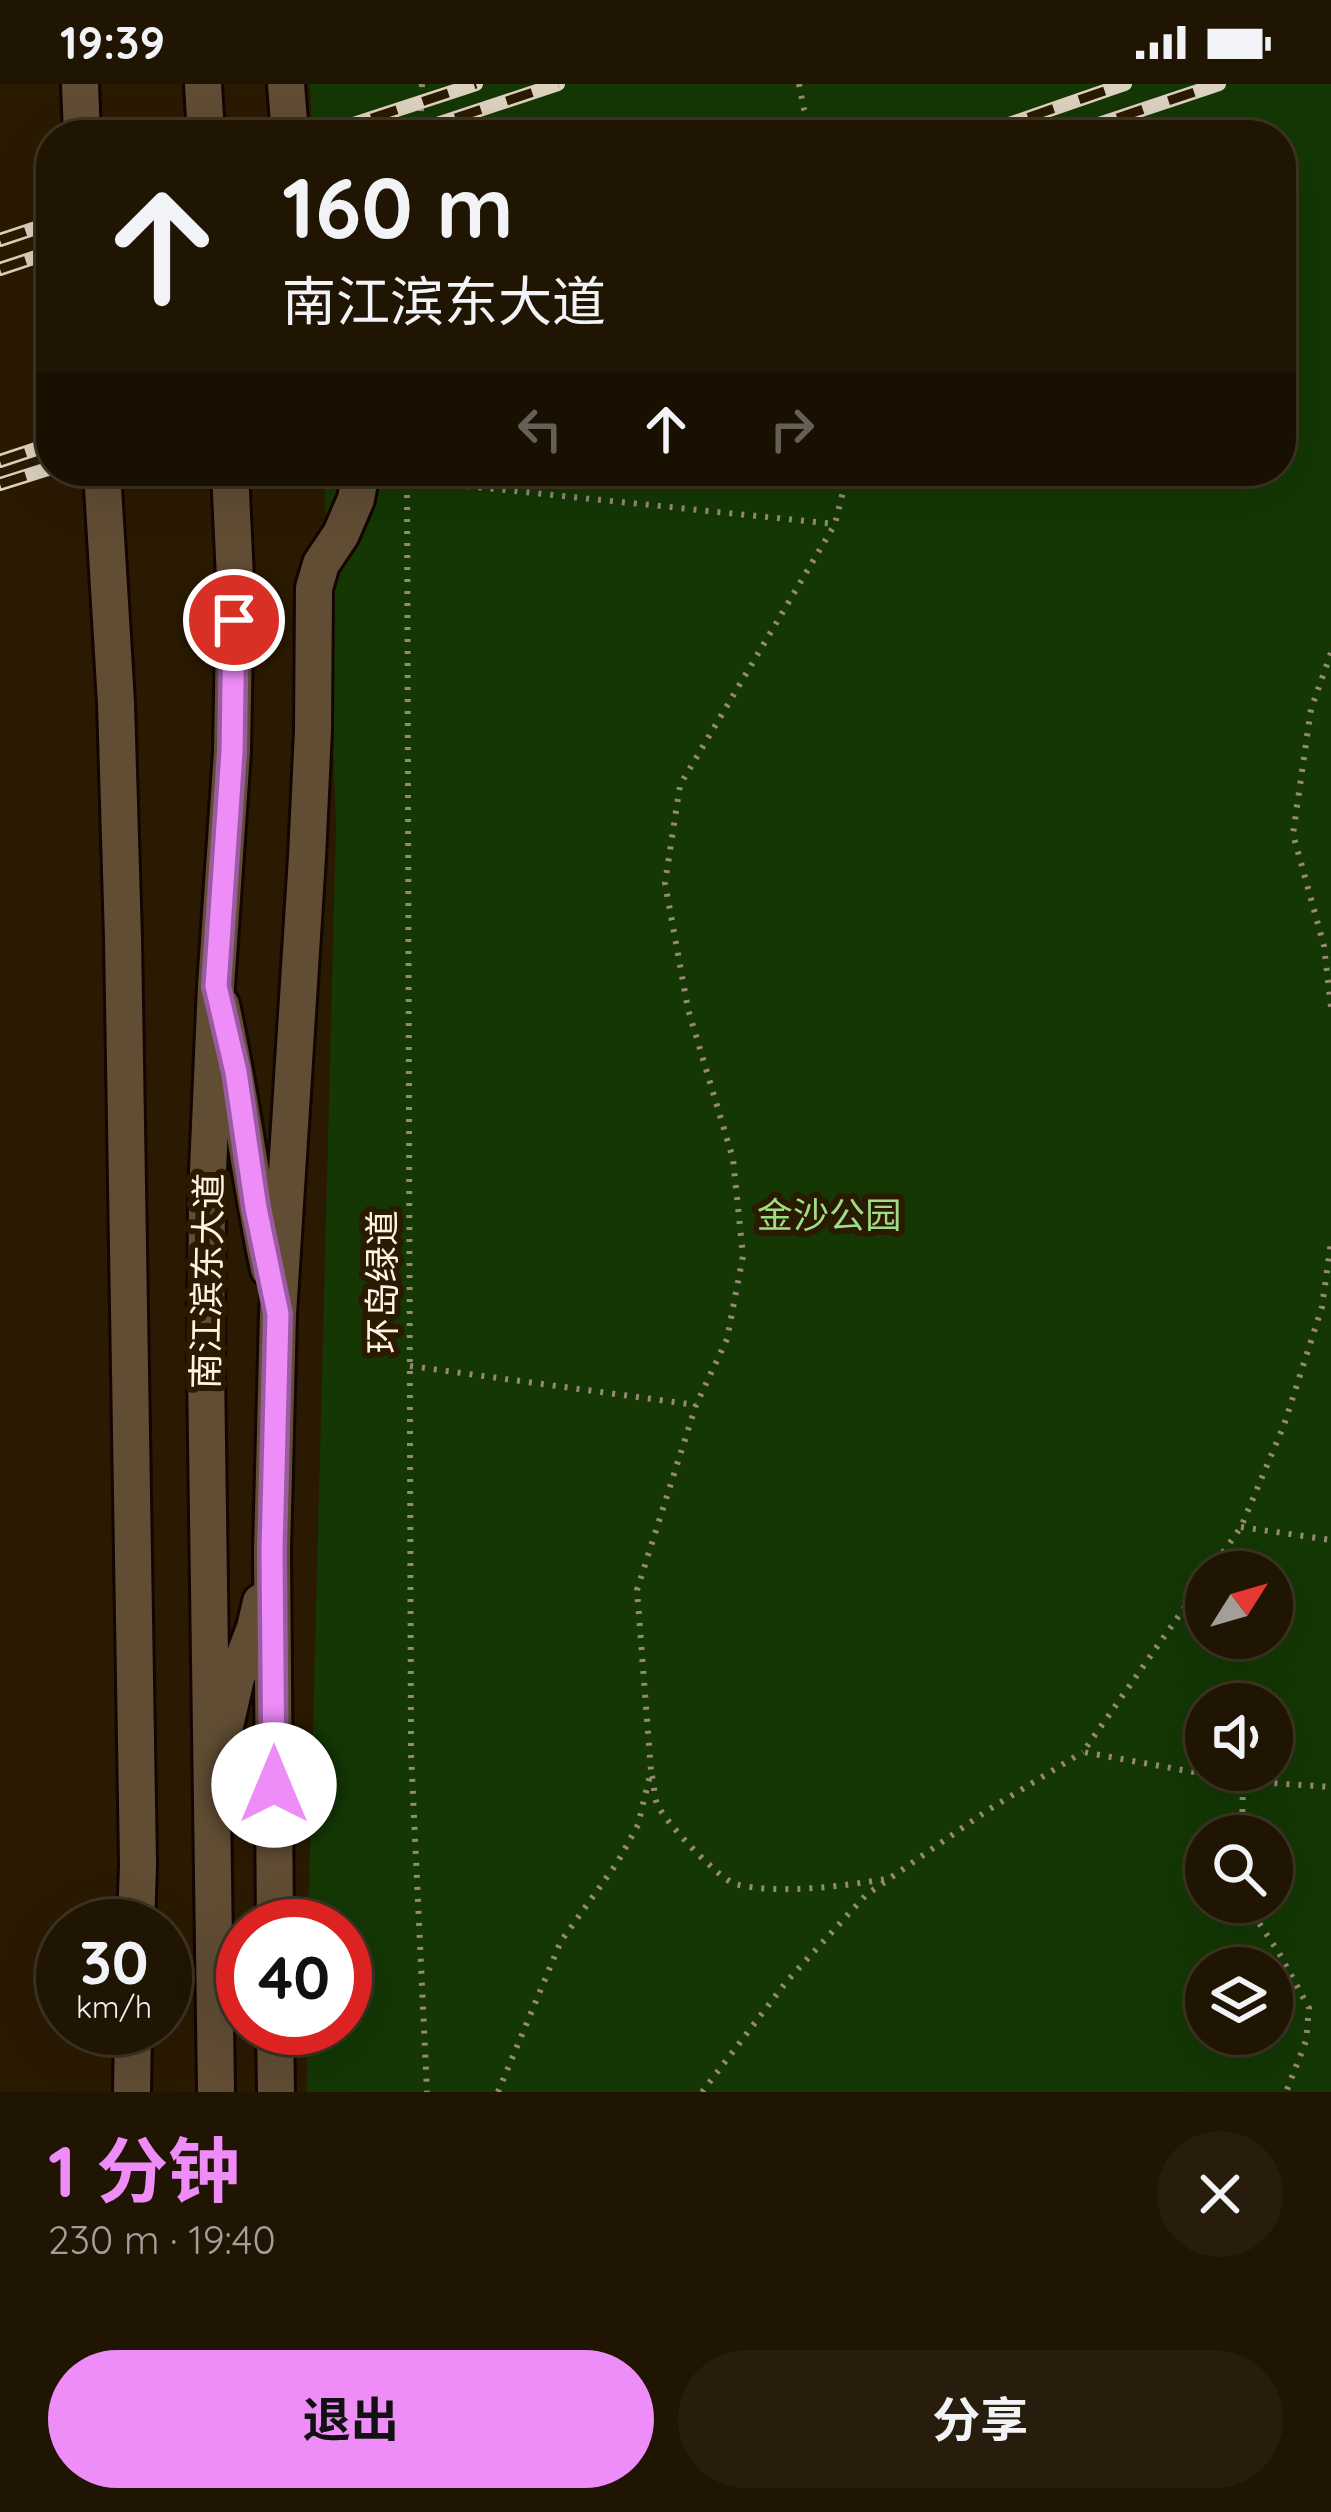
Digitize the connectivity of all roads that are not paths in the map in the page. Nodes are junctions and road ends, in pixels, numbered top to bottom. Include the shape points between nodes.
1 (80, 84) edge
2 (286, 84) edge
3 (203, 85) edge
4 (81, 120) edge
5 (205, 120) edge
6 (289, 120) edge
7 (103, 486) edge
8 (231, 486) edge
9 (358, 486) edge
10 (216, 986) junction
11 (278, 1314) junction
12 (272, 1550) junction
13 (212, 1784) junction
14 (137, 1899) edge
15 (274, 1899) edge
16 (132, 2055) edge
17 (275, 2055) edge
18 (131, 2086) edge
19 (216, 2092) edge
20 (276, 2092) edge

1 - 4 main road
2 - 6 main road
3 - 5 main road
7 - 14 main road, 南江滨东大道 via 124,938
8 - 10 main road, 南江滨东大道 via 232,730
9 - 11 main road via 314,588 307,856
10 - 11 main road
10 - 13 main road, 南江滨东大道 via 206,1370
11 - 12 main road
12 - 13 main road
12 - 15 main road
13 - 19 main road, 南江滨东大道
16 - 18 main road
17 - 20 main road

